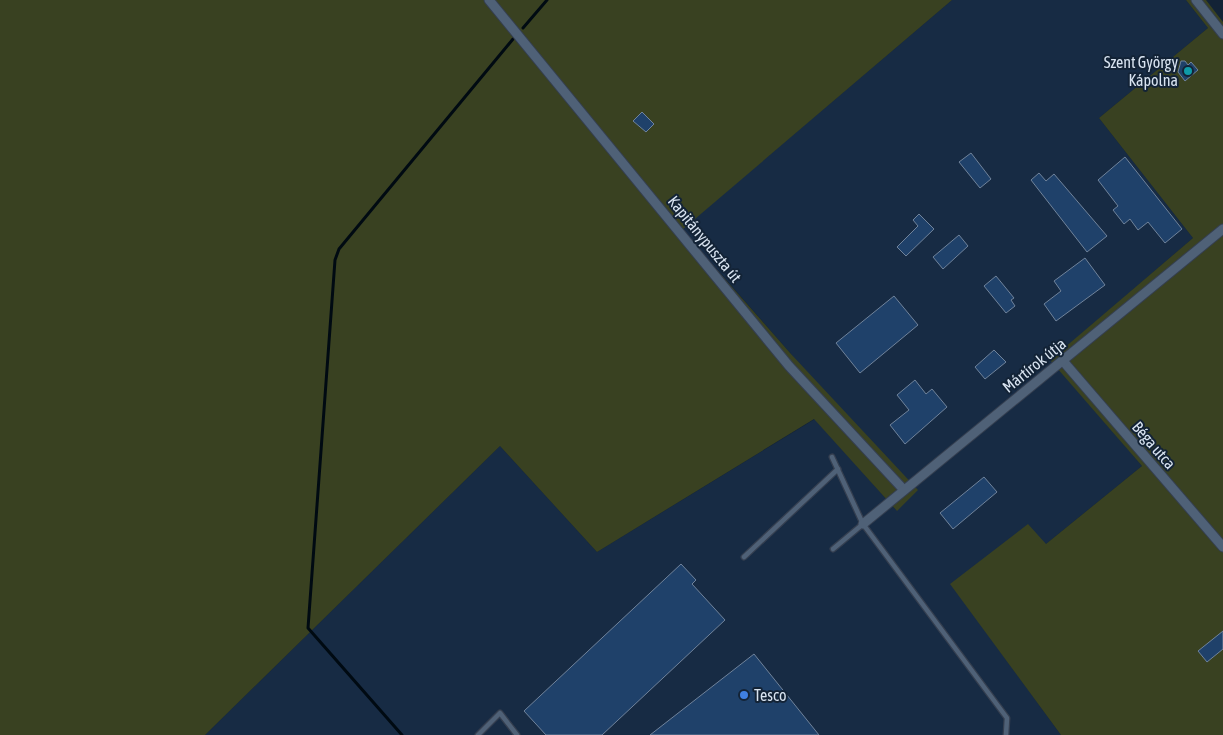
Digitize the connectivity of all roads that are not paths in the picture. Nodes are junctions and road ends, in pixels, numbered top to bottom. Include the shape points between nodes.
1 (489, 0) edge
2 (1196, 0) edge
3 (1223, 34) edge
4 (1223, 229) edge
5 (1063, 361) junction
6 (832, 457) dead end
7 (838, 470) junction
8 (904, 490) junction
9 (864, 524) junction
10 (1223, 547) edge
11 (834, 549) dead end
12 (744, 557) dead end
13 (478, 735) edge
14 (517, 735) edge
15 (1006, 735) edge

1 - 8 street, Kapitánypuszta út via 789,366
2 - 3 street
4 - 5 street, Mártírok útja
5 - 8 street, Mártírok útja
5 - 10 street, Béga utca
6 - 7 lane
7 - 9 lane
7 - 12 lane
8 - 9 street, Mártírok útja
9 - 11 lane
9 - 15 lane via 1007,718
13 - 14 lane via 500,713

